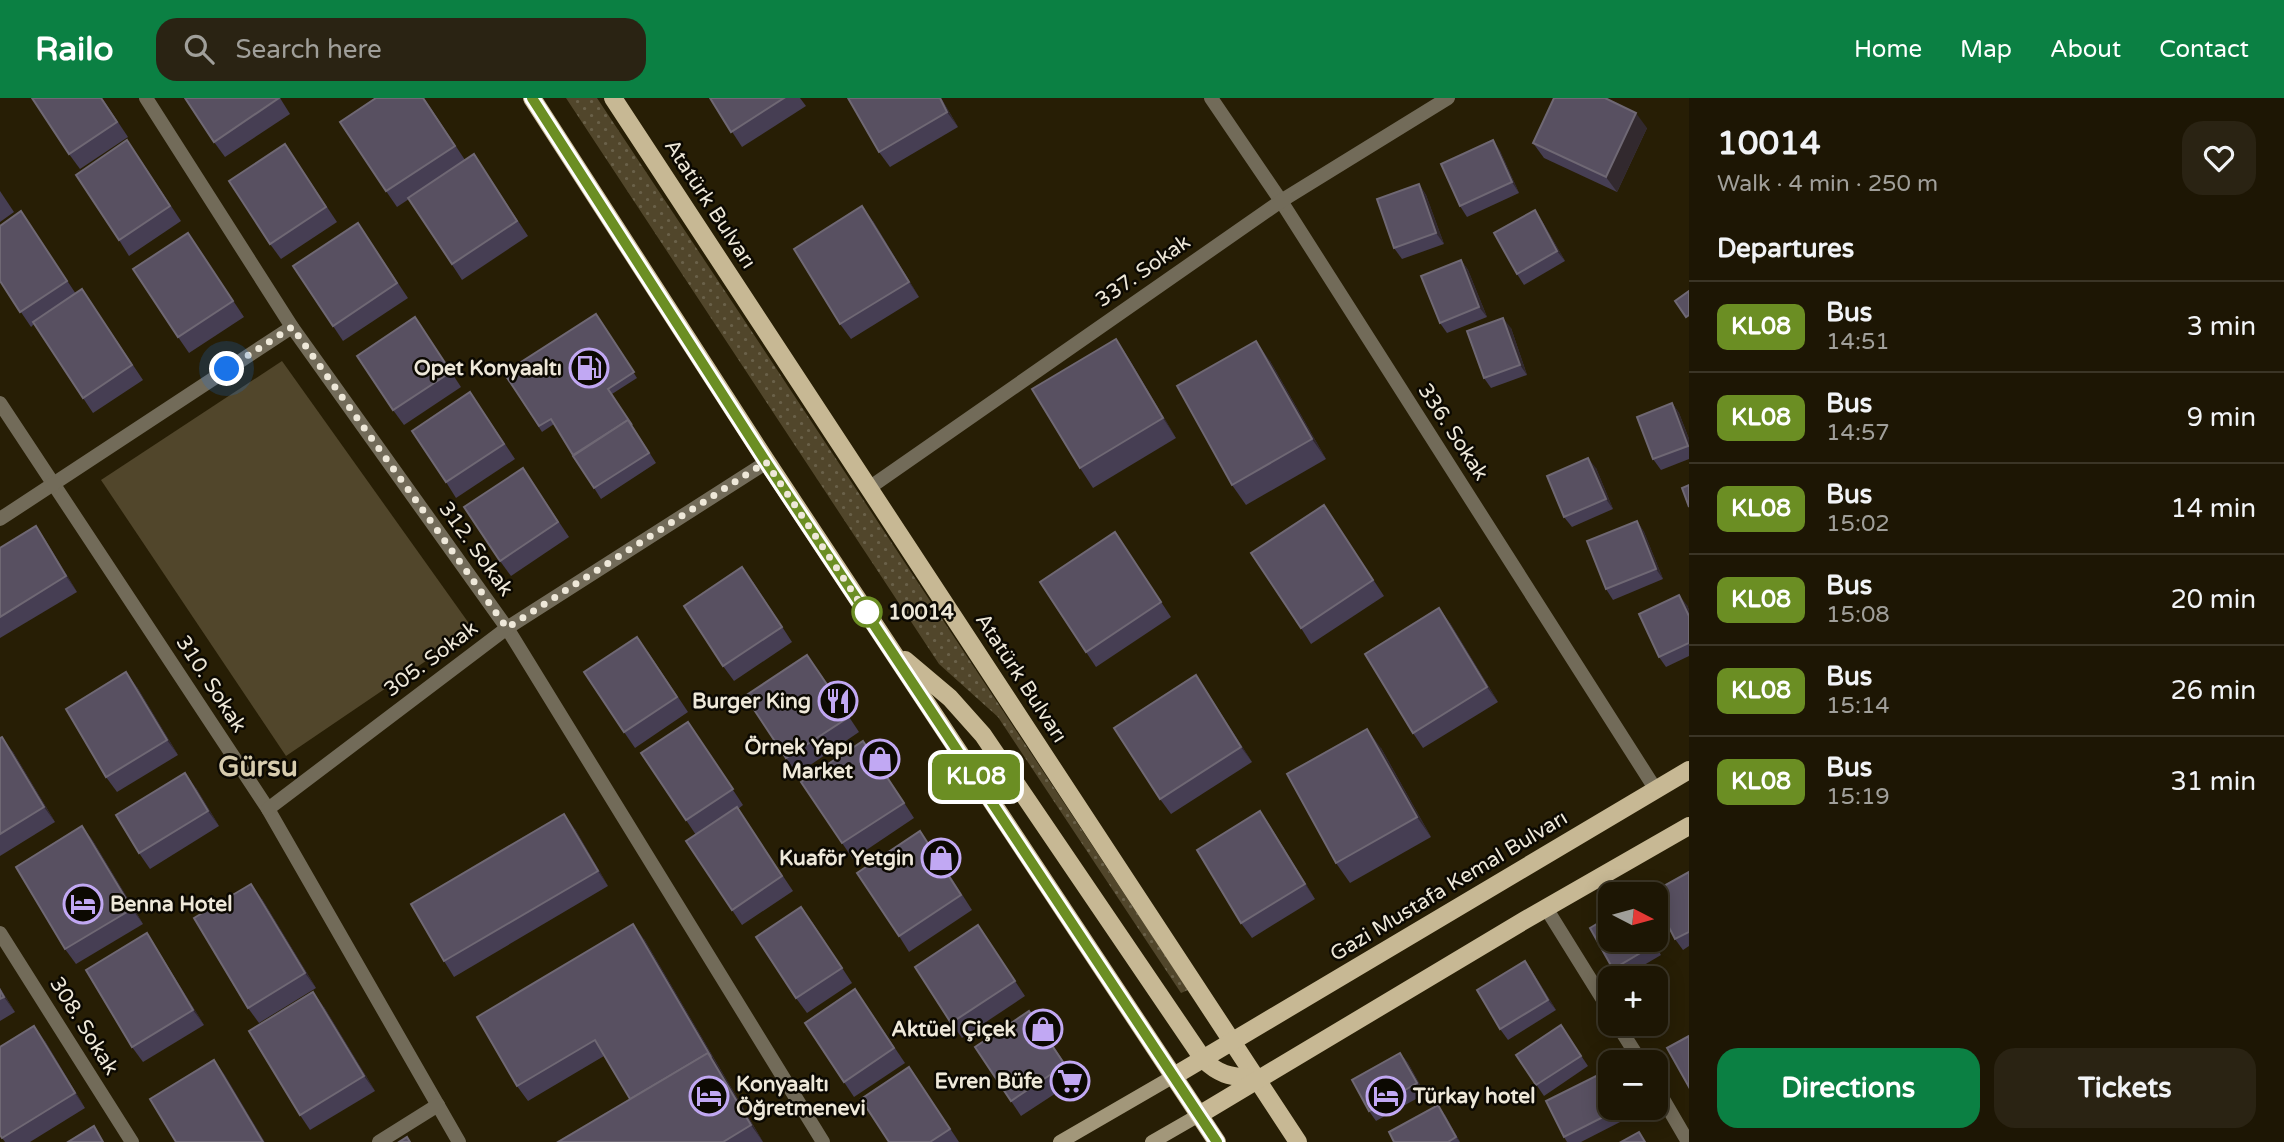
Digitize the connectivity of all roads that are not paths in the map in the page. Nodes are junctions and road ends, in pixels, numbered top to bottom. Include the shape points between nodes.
1 (146, 98) edge
2 (532, 98) edge
3 (613, 98) edge
4 (1211, 98) edge
5 (1448, 98) edge
6 (1281, 201) junction
7 (292, 327) junction
8 (0, 403) edge
9 (766, 462) junction
10 (54, 484) junction
11 (869, 488) junction
12 (0, 519) edge
13 (507, 628) junction
14 (890, 647) junction
15 (1689, 770) edge
16 (1656, 790) junction
17 (268, 809) junction
18 (1689, 826) edge
19 (1546, 908) junction
20 (0, 933) edge
21 (1598, 992) edge
22 (1232, 1041) junction
23 (1203, 1059) junction
24 (1174, 1076) junction
25 (1256, 1079) junction
26 (438, 1105) junction
27 (1668, 1108) edge
28 (1199, 1115) junction
29 (132, 1142) edge
30 (379, 1142) edge
31 (459, 1142) edge
32 (823, 1142) edge
33 (1060, 1142) edge
34 (1152, 1142) edge
35 (1217, 1142) edge
36 (1298, 1142) edge
37 (1688, 1142) edge

1 - 7 street, 312. Sokak
2 - 9 main road
3 - 11 main road, Atatürk Bulvarı
4 - 6 street, 336. Sokak
5 - 6 street, 337. Sokak
6 - 11 street, 337. Sokak
6 - 16 street, 336. Sokak
7 - 10 street
7 - 13 street, 312. Sokak
8 - 10 street, 310. Sokak
9 - 13 street, 305. Sokak
9 - 14 main road
10 - 12 street
10 - 17 street, 310. Sokak
11 - 22 main road, Atatürk Bulvarı
13 - 17 street, 305. Sokak
13 - 32 street, 312. Sokak
14 - 23 main road via 950,698 983,735
14 - 24 main road
15 - 16 main road, Gazi Mustafa Kemal Bulvarı
16 - 22 main road, Gazi Mustafa Kemal Bulvarı
17 - 26 street, 310. Sokak
18 - 19 main road
19 - 21 street
19 - 25 main road
20 - 29 street, 308. Sokak
22 - 23 main road, Gazi Mustafa Kemal Bulvarı
22 - 25 main road, Atatürk Bulvarı
23 - 24 main road, Gazi Mustafa Kemal Bulvarı
23 - 25 main road via 1229,1076
24 - 28 main road
24 - 33 main road
25 - 28 main road
25 - 36 main road, Atatürk Bulvarı
26 - 30 street
26 - 31 street, 310. Sokak
27 - 37 street
28 - 34 main road
28 - 35 main road

